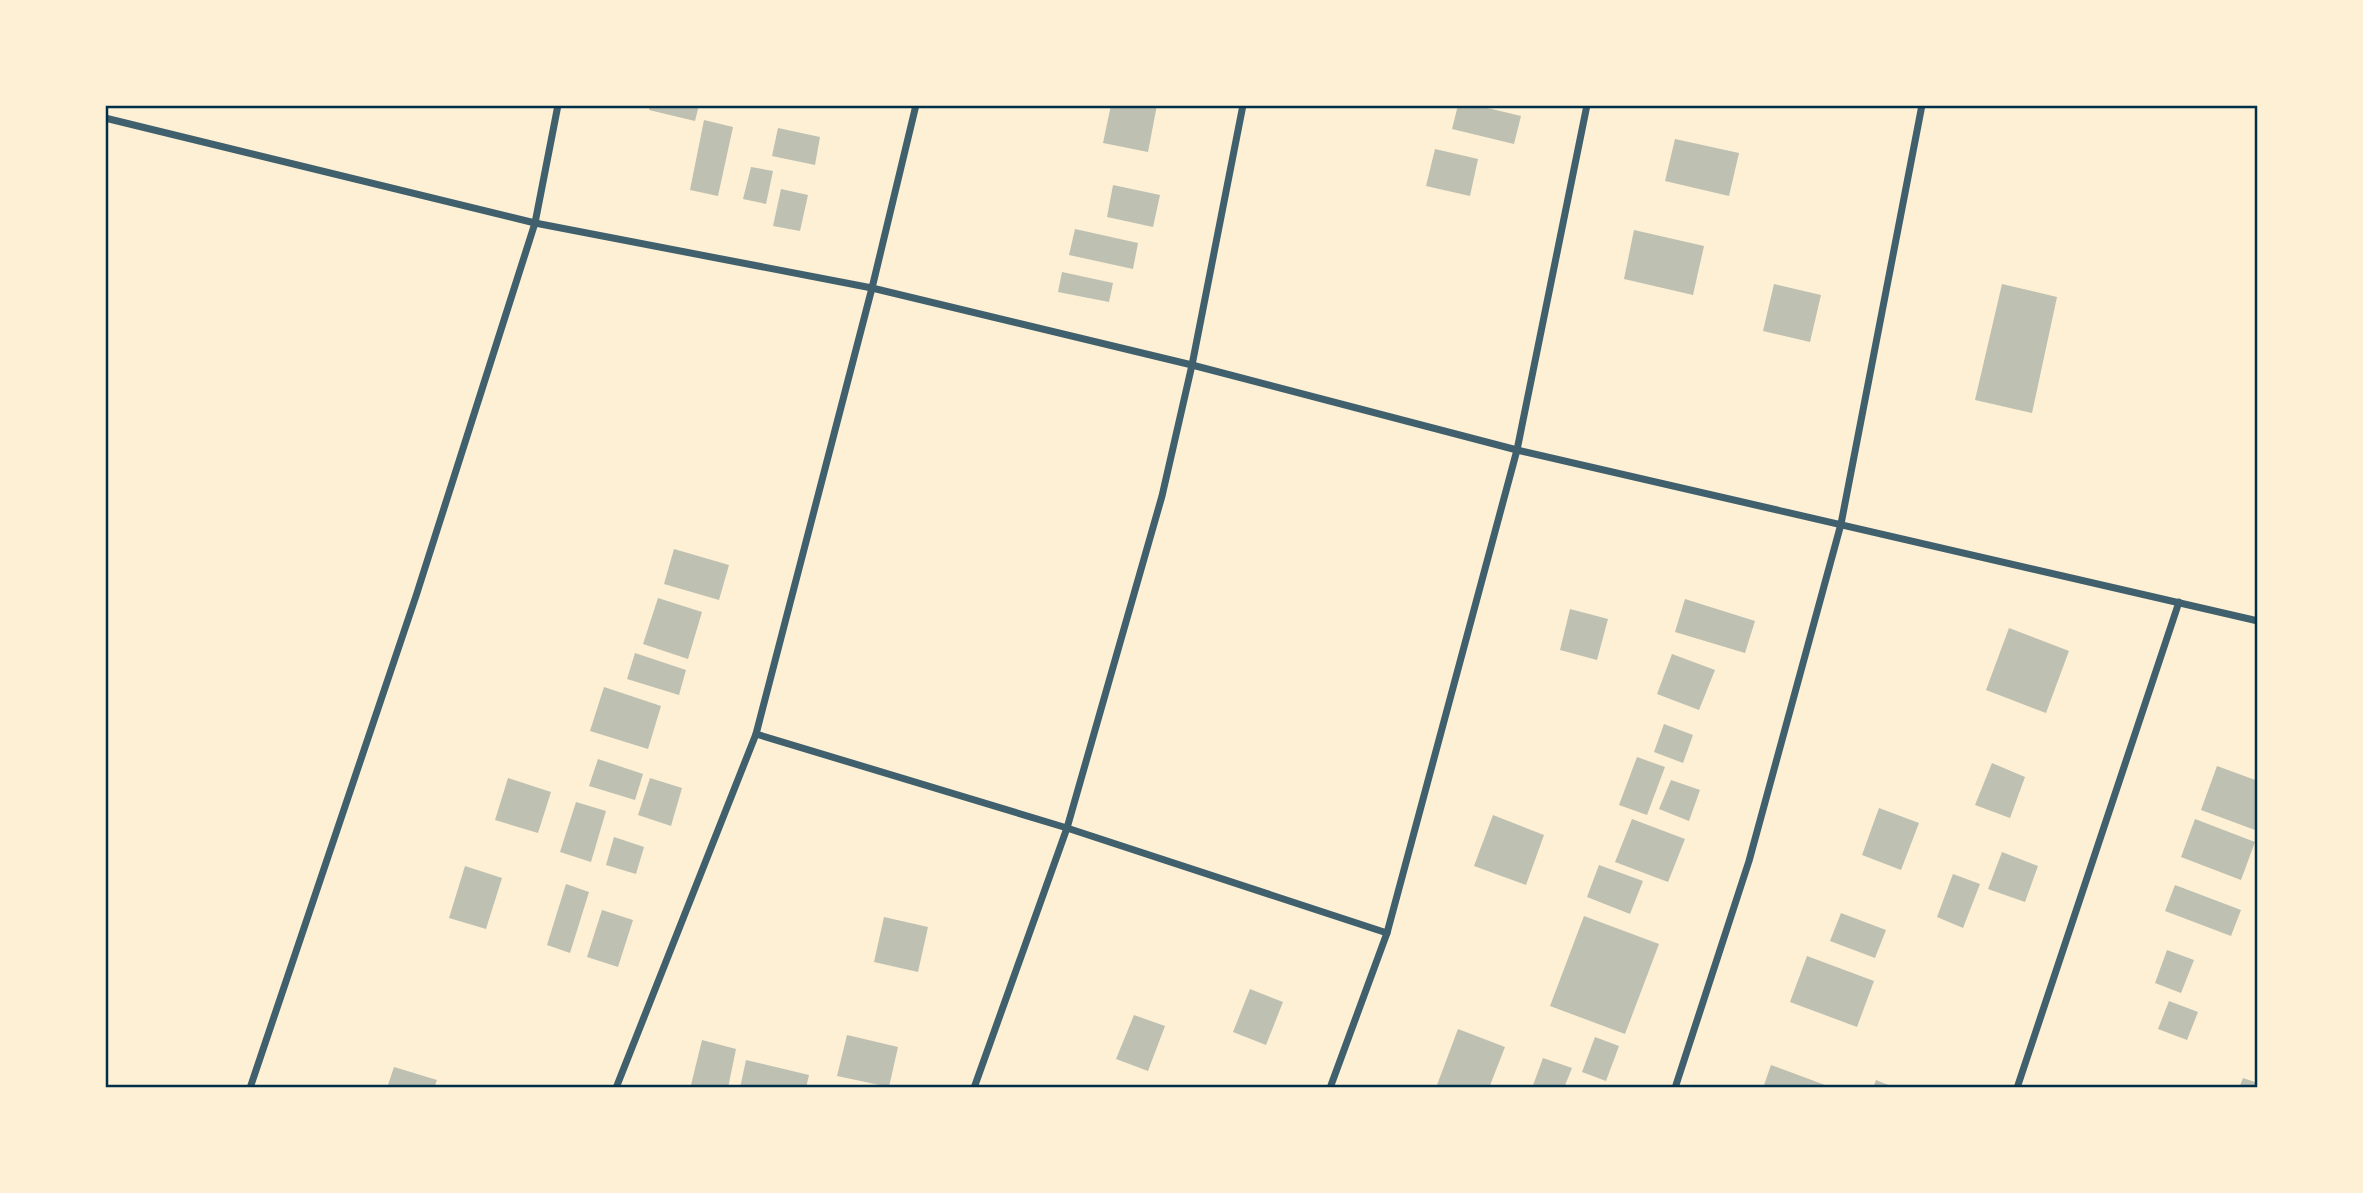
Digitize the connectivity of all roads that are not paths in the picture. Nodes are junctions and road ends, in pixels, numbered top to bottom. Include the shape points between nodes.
1 (558, 105) edge
2 (916, 105) edge
3 (1243, 105) edge
4 (1587, 105) edge
5 (1922, 105) edge
6 (105, 118) edge
7 (535, 223) junction
8 (873, 288) junction
9 (1192, 365) junction
10 (1517, 450) junction
11 (1841, 524) junction
12 (2179, 602) junction
13 (2258, 621) edge
14 (756, 734) junction
15 (1067, 828) junction
16 (1387, 933) junction
17 (250, 1088) edge
18 (616, 1088) edge
19 (974, 1088) edge
20 (1330, 1088) edge
21 (1675, 1088) edge
22 (2017, 1088) edge

1 - 7 street
2 - 8 street
3 - 9 street
4 - 10 street
5 - 11 street
6 - 7 street
7 - 8 street
7 - 17 street via 416,596
8 - 9 street
8 - 14 street
9 - 10 street
9 - 15 street via 1162,496
10 - 11 street
10 - 16 street
11 - 12 street
11 - 21 street via 1749,861
12 - 13 street
12 - 22 street
14 - 15 street
14 - 18 street
15 - 16 street
15 - 19 street
16 - 20 street

